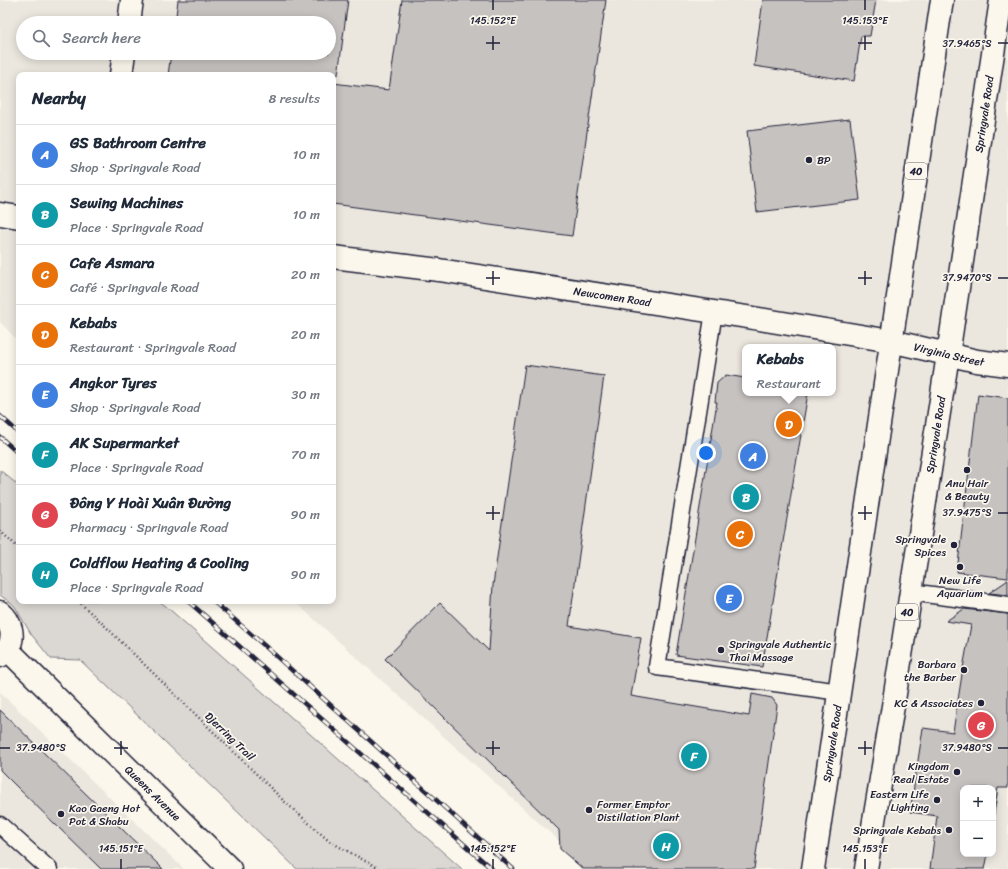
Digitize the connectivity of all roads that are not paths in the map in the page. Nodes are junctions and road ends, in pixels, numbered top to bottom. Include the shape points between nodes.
1 (132, 0) edge
2 (942, 0) edge
3 (1001, 0) edge
4 (130, 16) edge
5 (123, 60) edge
6 (121, 72) edge
7 (0, 214) edge
8 (16, 217) edge
9 (336, 258) edge
10 (714, 312) junction
11 (891, 341) junction
12 (948, 355) junction
13 (1008, 365) edge
14 (910, 592) junction
15 (1008, 605) edge
16 (0, 612) edge
17 (4, 653) edge
18 (840, 692) junction
19 (0, 825) edge
20 (50, 869) edge
21 (230, 869) edge
22 (813, 869) edge
23 (866, 869) edge

1 - 4 main road
2 - 11 main road, Springvale Road / 40
3 - 12 main road, Springvale Road / 40
5 - 6 main road
7 - 8 main road
9 - 10 main road, Newcomen Road via 439,270
10 - 11 main road, Newcomen Road
10 - 18 lane via 657,667
11 - 12 main road, Virginia Street
11 - 18 main road, Springvale Road / 40
12 - 13 main road, Virginia Street
12 - 14 main road, Springvale Road / 40
14 - 15 lane
14 - 23 main road, Springvale Road / 40
16 - 17 main road via 10,623 12,632 11,641
17 - 21 main road, Queens Avenue
18 - 22 main road, Springvale Road / 40
19 - 20 lane

